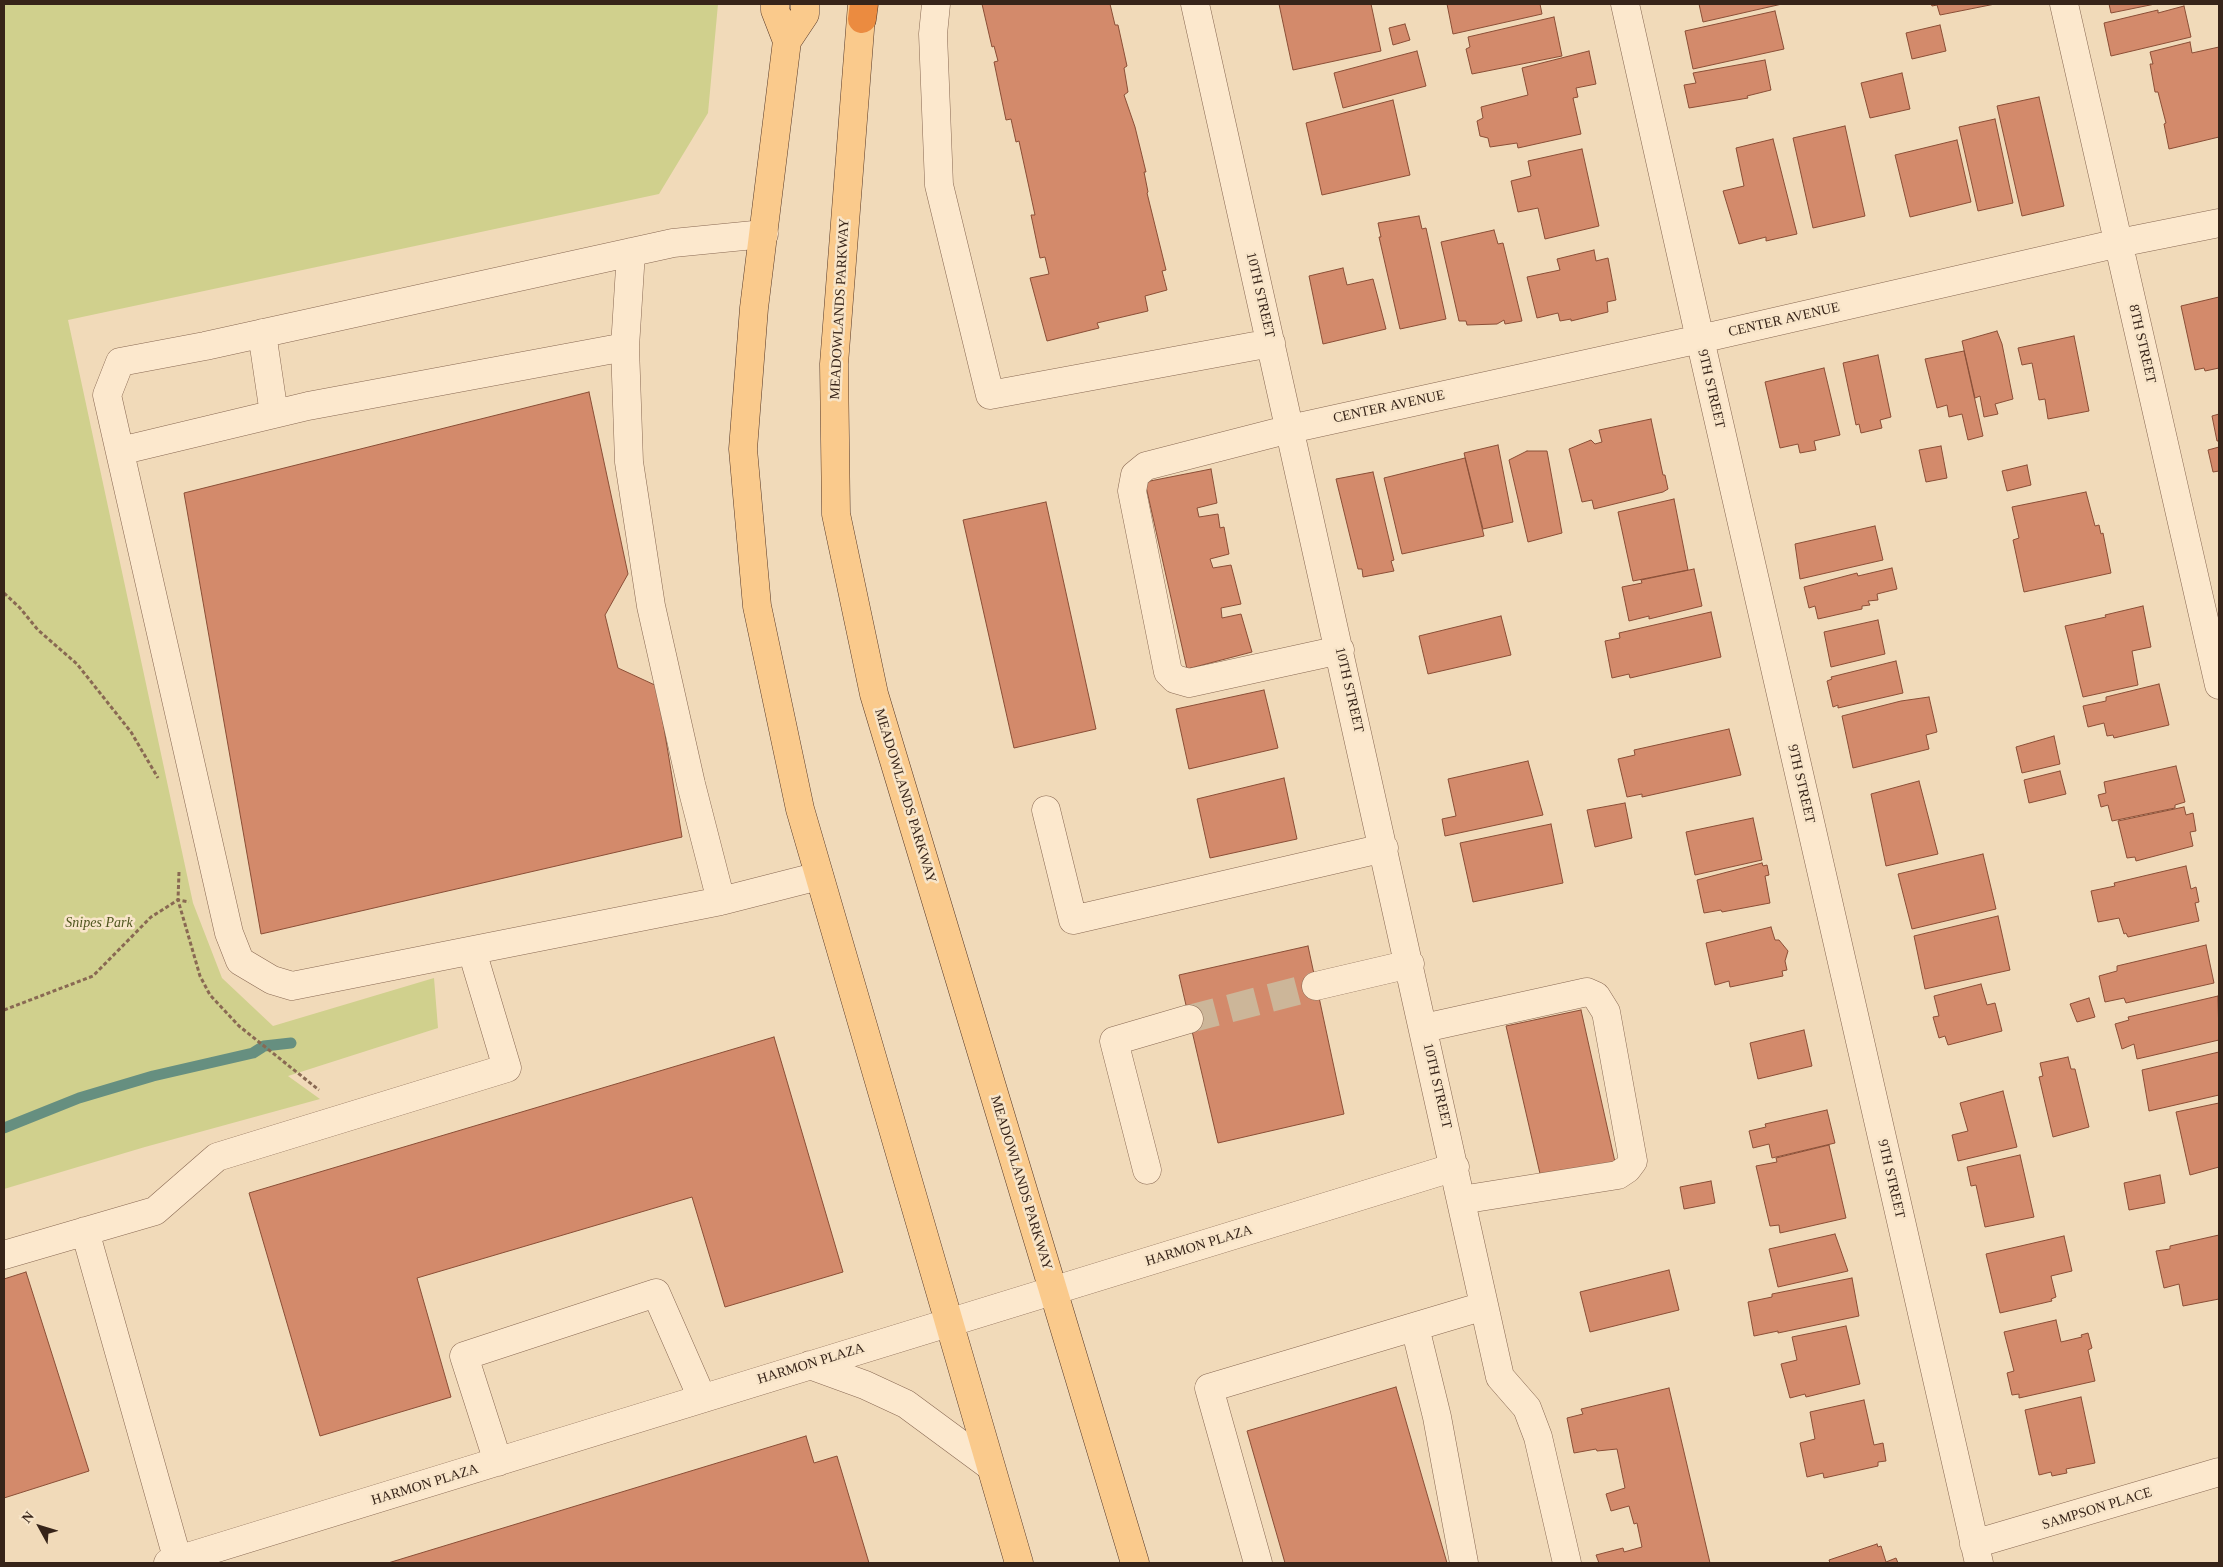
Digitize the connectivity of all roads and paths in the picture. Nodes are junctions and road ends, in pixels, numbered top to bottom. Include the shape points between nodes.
1 (775, 4) edge
2 (806, 4) edge
3 (936, 4) edge
4 (1195, 4) edge
5 (1625, 4) edge
6 (2064, 4) edge
7 (863, 9) edge
8 (788, 41) junction
9 (2219, 223) edge
10 (764, 234) junction
11 (2119, 243) junction
12 (631, 252) junction
13 (262, 333) junction
14 (1700, 339) junction
15 (1271, 343) junction
16 (625, 347) junction
17 (274, 414) junction
18 (1290, 429) junction
19 (120, 451) junction
20 (4, 587) edge
21 (4, 594) edge
22 (1340, 650) junction
23 (2219, 685) edge
24 (163, 786) dead end
25 (1046, 810) dead end
26 (1384, 848) junction
27 (179, 871) dead end
28 (819, 876) junction
29 (178, 900) junction
30 (722, 901) junction
31 (193, 903) dead end
32 (472, 950) junction
33 (1410, 964) junction
34 (1316, 986) tunnel mouth
35 (4, 1010) edge
36 (1189, 1019) tunnel mouth
37 (1424, 1028) junction
38 (302, 1075) dead end
39 (1455, 1167) junction
40 (1147, 1170) dead end
41 (1461, 1200) junction
42 (85, 1232) junction
43 (4, 1255) edge
44 (1054, 1291) junction
45 (1484, 1306) junction
46 (948, 1322) junction
47 (1415, 1327) junction
48 (810, 1365) junction
49 (702, 1398) junction
50 (498, 1462) junction
51 (990, 1466) junction
52 (2219, 1472) edge
53 (1977, 1554) edge
54 (173, 1562) edge
55 (1019, 1563) edge
56 (1135, 1563) edge
57 (1258, 1563) edge
58 (1464, 1563) edge
59 (1567, 1563) edge

1 - 8 main road
2 - 8 main road via 805,14
3 - 15 street via 933,34 939,185 990,395
4 - 15 street, 10TH STREET
5 - 14 street, 9TH STREET
6 - 11 street, 8TH STREET
7 - 44 main road, MEADOWLANDS PARKWAY via 834,364 836,514 874,694
8 - 10 main road
9 - 11 street, CENTER AVENUE
10 - 12 street via 673,242
10 - 28 main road via 754,308 743,449 757,606 800,809
11 - 14 street, CENTER AVENUE
11 - 23 street, 8TH STREET
12 - 13 street
12 - 16 street
13 - 17 street
13 - 19 street via 120,362 107,395
14 - 18 street, CENTER AVENUE
14 - 53 street, 9TH STREET
15 - 18 street, 10TH STREET
16 - 17 street
16 - 30 street via 629,462 651,606 691,784
17 - 19 street
18 - 22 street, 10TH STREET
18 - 22 street, CENTER AVENUE via 1146,466 1134,475 1132,492 1168,672 1175,679 1189,683
19 - 32 street via 227,924 240,961 272,980 292,986
20 - 21 path
21 - 24 path via 77,664 131,732
22 - 26 street, 10TH STREET
25 - 26 street via 1073,920
26 - 33 street, 10TH STREET
27 - 29 path
28 - 30 street
28 - 46 main road
29 - 31 path
29 - 35 path via 151,917 93,976
29 - 38 path via 200,976 210,995 239,1026
30 - 32 street
32 - 42 street via 507,1068 217,1157 155,1211
33 - 34 street
33 - 37 street, 10TH STREET
36 - 40 street via 1114,1041
37 - 39 street, 10TH STREET
37 - 41 street via 1587,992 1596,996 1606,1012 1633,1161 1627,1169 1618,1175
39 - 41 street, 10TH STREET
39 - 44 street, HARMON PLAZA
41 - 45 street, 10TH STREET
42 - 43 street
42 - 54 street
44 - 46 street, HARMON PLAZA
44 - 56 main road, MEADOWLANDS PARKWAY
45 - 47 street
45 - 59 street, 10TH STREET via 1500,1377 1527,1408 1538,1436
46 - 48 street, HARMON PLAZA
46 - 51 main road
47 - 57 street via 1209,1388
47 - 58 street via 1437,1417
48 - 49 street, HARMON PLAZA
48 - 51 street via 906,1404
49 - 50 street, HARMON PLAZA
49 - 50 street via 656,1292 464,1356
50 - 54 street, HARMON PLAZA
51 - 55 main road
52 - 53 street, SAMPSON PLACE

